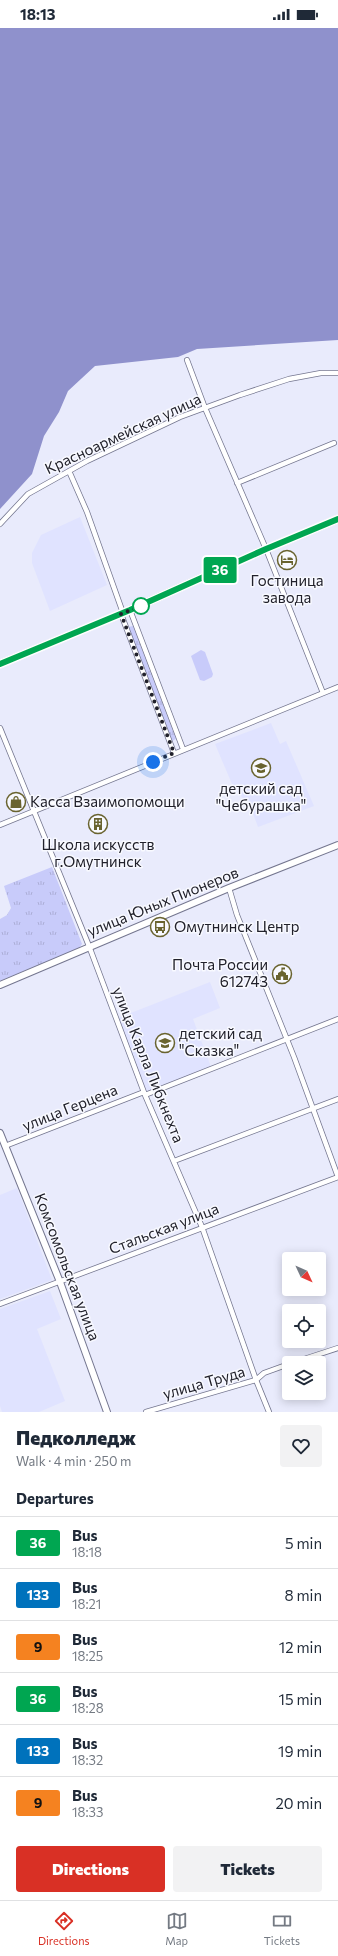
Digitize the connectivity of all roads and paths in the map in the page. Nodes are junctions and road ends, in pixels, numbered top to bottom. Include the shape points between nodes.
1 (187, 360) dead end
2 (338, 373) edge
3 (205, 408) junction
4 (334, 443) dead end
5 (69, 471) junction
6 (237, 483) junction
7 (338, 519) edge
8 (0, 524) edge
9 (266, 549) junction
10 (130, 610) junction
11 (122, 613) junction
12 (0, 664) edge
13 (338, 687) edge
14 (323, 693) junction
15 (0, 728) edge
16 (183, 750) junction
17 (174, 753) junction
18 (33, 812) junction
19 (0, 825) edge
20 (338, 845) edge
21 (229, 888) junction
22 (89, 946) junction
23 (0, 985) edge
24 (338, 1019) edge
25 (287, 1039) junction
26 (145, 1094) junction
27 (338, 1099) edge
28 (312, 1108) junction
29 (0, 1133) edge
30 (6, 1146) junction
31 (174, 1161) junction
32 (338, 1177) edge
33 (202, 1227) junction
34 (60, 1282) junction
35 (0, 1304) edge
36 (338, 1348) edge
37 (313, 1356) edge
38 (282, 1367) edge
39 (256, 1380) junction
40 (107, 1412) edge
41 (146, 1412) edge
42 (269, 1412) edge

1 - 3 street
2 - 3 street, Красноармейская улица via 321,373 289,379
3 - 5 street, Красноармейская улица via 180,417
3 - 6 street
4 - 6 street
5 - 8 street, Красноармейская улица via 28,494
5 - 11 street via 89,518
6 - 9 street
7 - 9 street
9 - 10 street
9 - 14 street
10 - 11 street
10 - 16 street
11 - 12 street
11 - 17 street
13 - 14 street
14 - 16 street
15 - 18 street, улица Карла Либкнехта
16 - 17 street
17 - 18 street
18 - 19 street
18 - 22 street, улица Карла Либкнехта
20 - 21 main road, улица Юных Пионеров
21 - 22 main road, улица Юных Пионеров
21 - 25 street via 237,915
22 - 23 main road, улица Юных Пионеров
22 - 26 street, улица Карла Либкнехта
24 - 25 street, улица Герцена
25 - 26 street, улица Герцена
25 - 28 street
26 - 30 street, улица Герцена
26 - 31 street, улица Карла Либкнехта
27 - 28 street
28 - 31 street
28 - 32 street
29 - 30 main road, Комсомольская улица
30 - 34 main road, Комсомольская улица
31 - 33 street, улица Карла Либкнехта
32 - 33 street, Стальская улица
33 - 34 street, Стальская улица
33 - 39 street, улица Карла Либкнехта
34 - 35 street, Стальская улица
34 - 40 main road, Комсомольская улица
36 - 37 street
38 - 39 street, улица Труда via 264,1373
39 - 41 street, улица Труда
39 - 42 street, улица Карла Либкнехта

